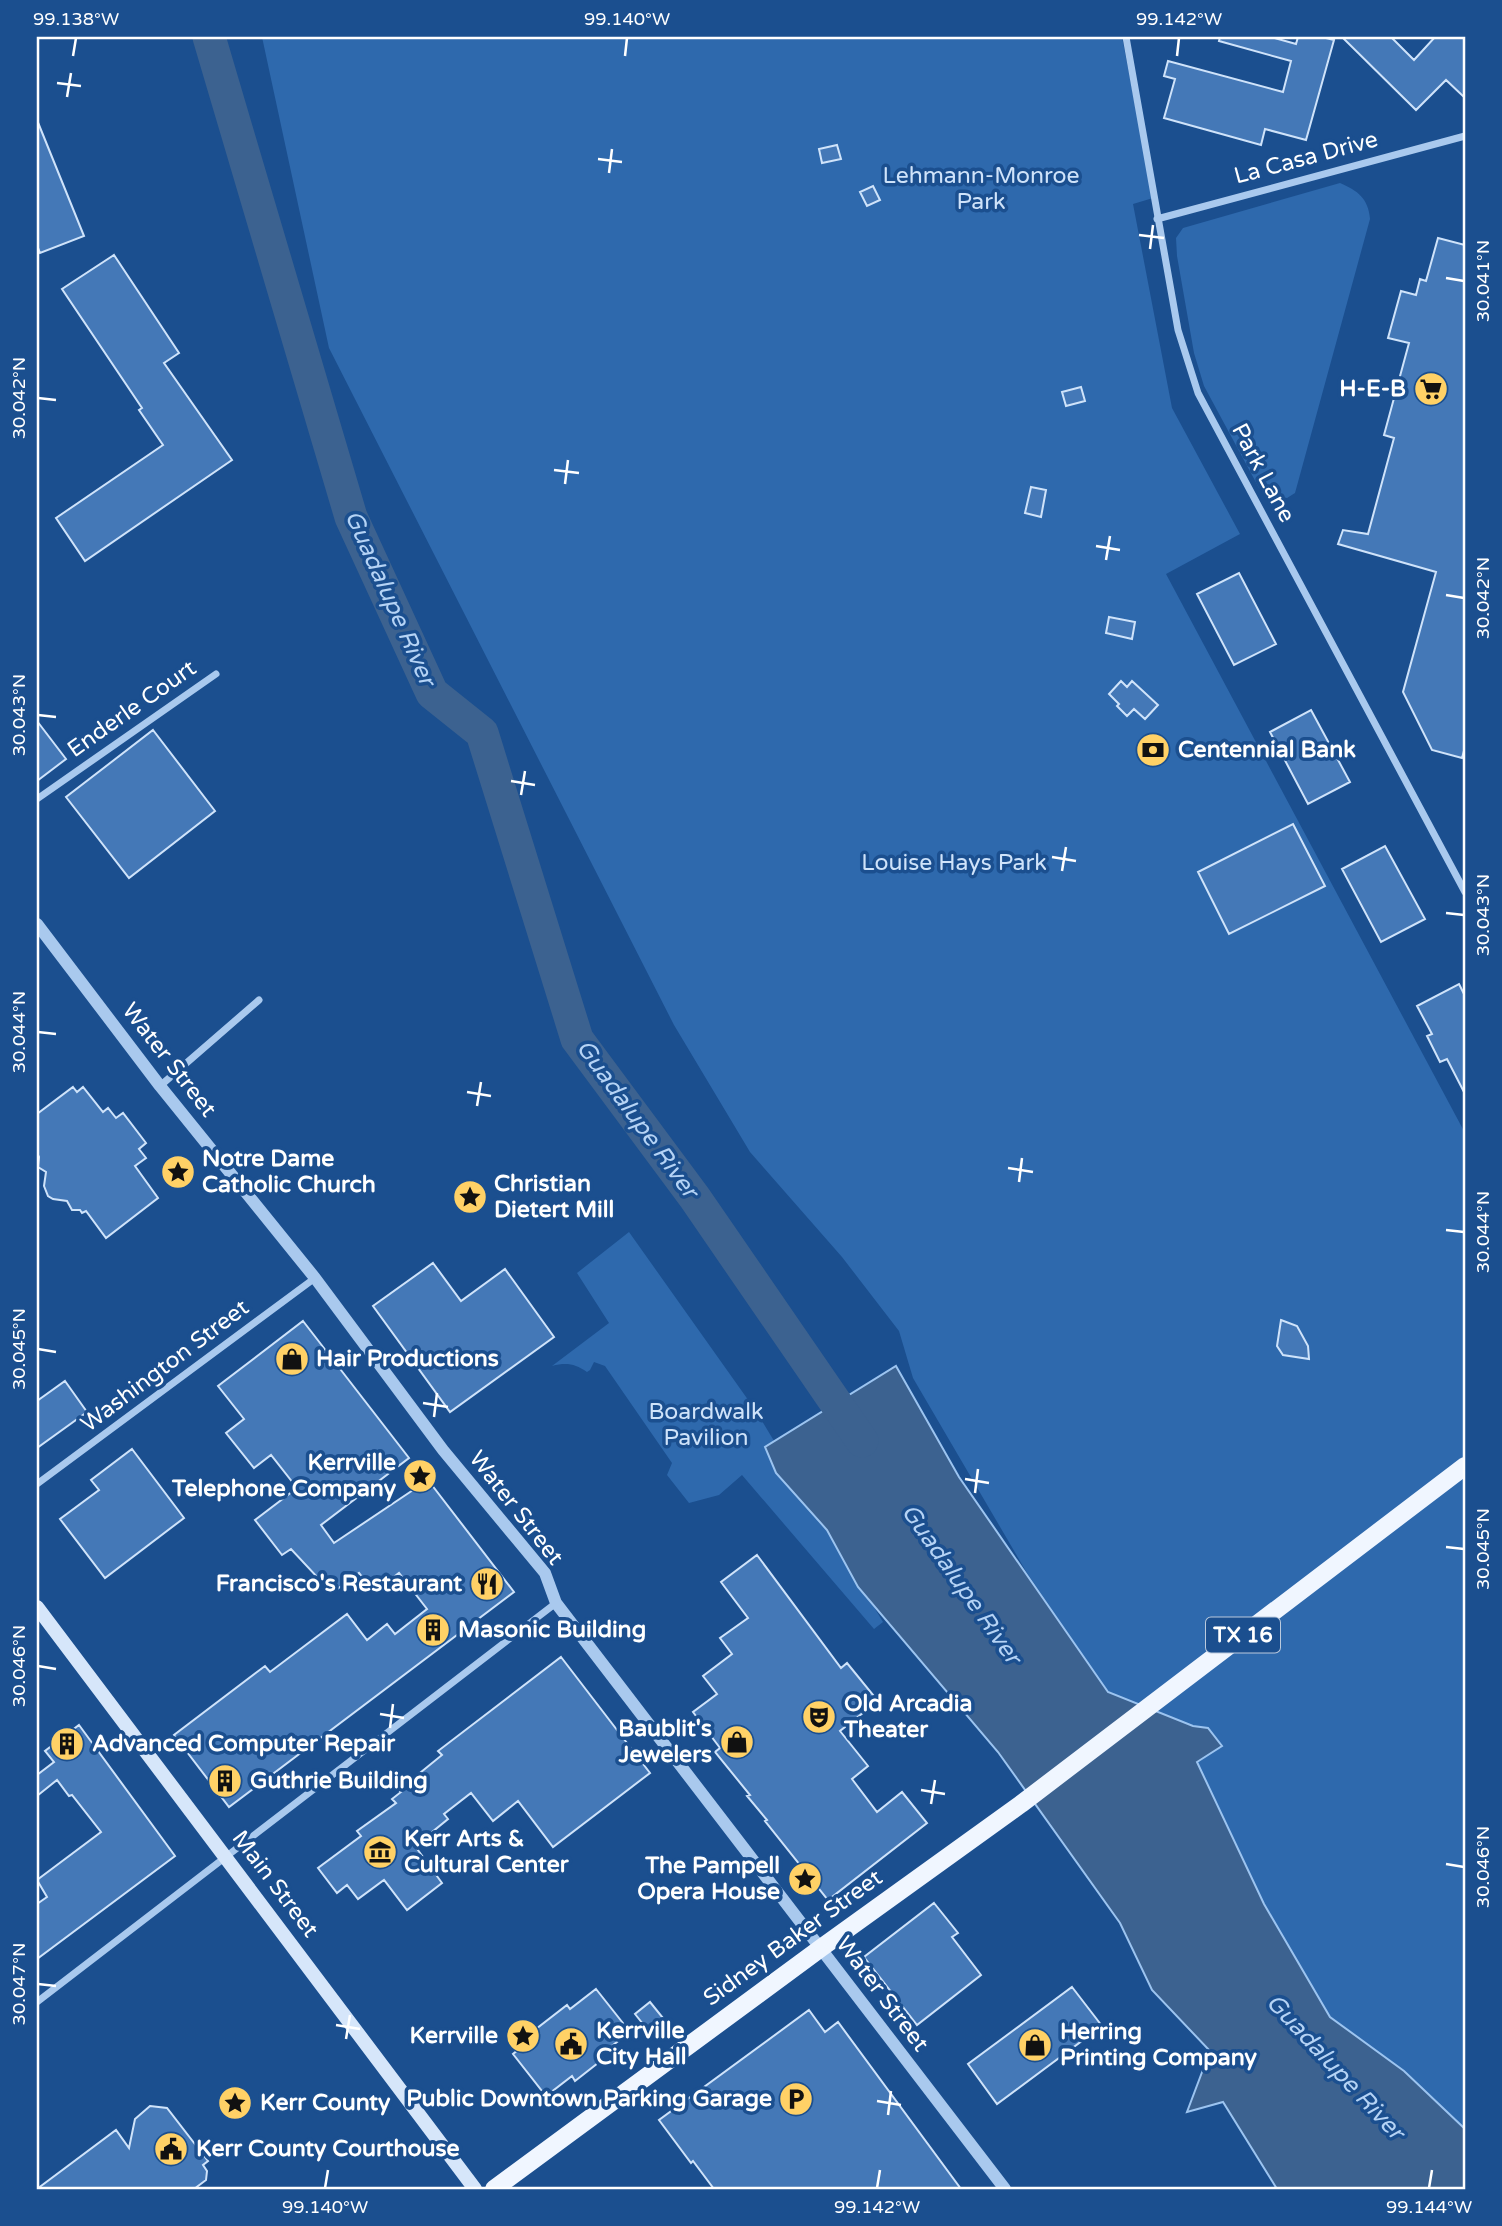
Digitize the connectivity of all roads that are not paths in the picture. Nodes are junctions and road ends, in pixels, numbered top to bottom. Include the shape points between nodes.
1 (1126, 37) edge
2 (1465, 136) edge
3 (1157, 219) junction
4 (216, 674) dead end
5 (37, 799) edge
6 (1465, 892) edge
7 (37, 924) edge
8 (260, 1000) dead end
9 (160, 1086) junction
10 (315, 1278) junction
11 (1465, 1466) edge
12 (37, 1485) edge
13 (556, 1603) junction
14 (37, 1607) edge
15 (225, 1857) junction
16 (821, 1948) junction
17 (37, 2002) edge
18 (475, 2189) edge
19 (494, 2189) edge
20 (1005, 2189) edge

1 - 3 street, Park Lane
2 - 3 street, La Casa Drive
3 - 6 street, Park Lane via 1178,330 1198,393
4 - 5 street, Enderle Court
7 - 9 street, Water Street
8 - 9 street
9 - 10 street, Water Street
10 - 12 street, Washington Street
10 - 13 street, Water Street via 443,1450 545,1573
11 - 16 main road, Sidney Baker Street / TX 16 via 1021,1804
13 - 15 street
13 - 16 street, Water Street
14 - 15 main road, Main Street
15 - 17 street
15 - 18 main road, Main Street
16 - 19 main road, Sidney Baker Street / TX 16
16 - 20 street, Water Street

